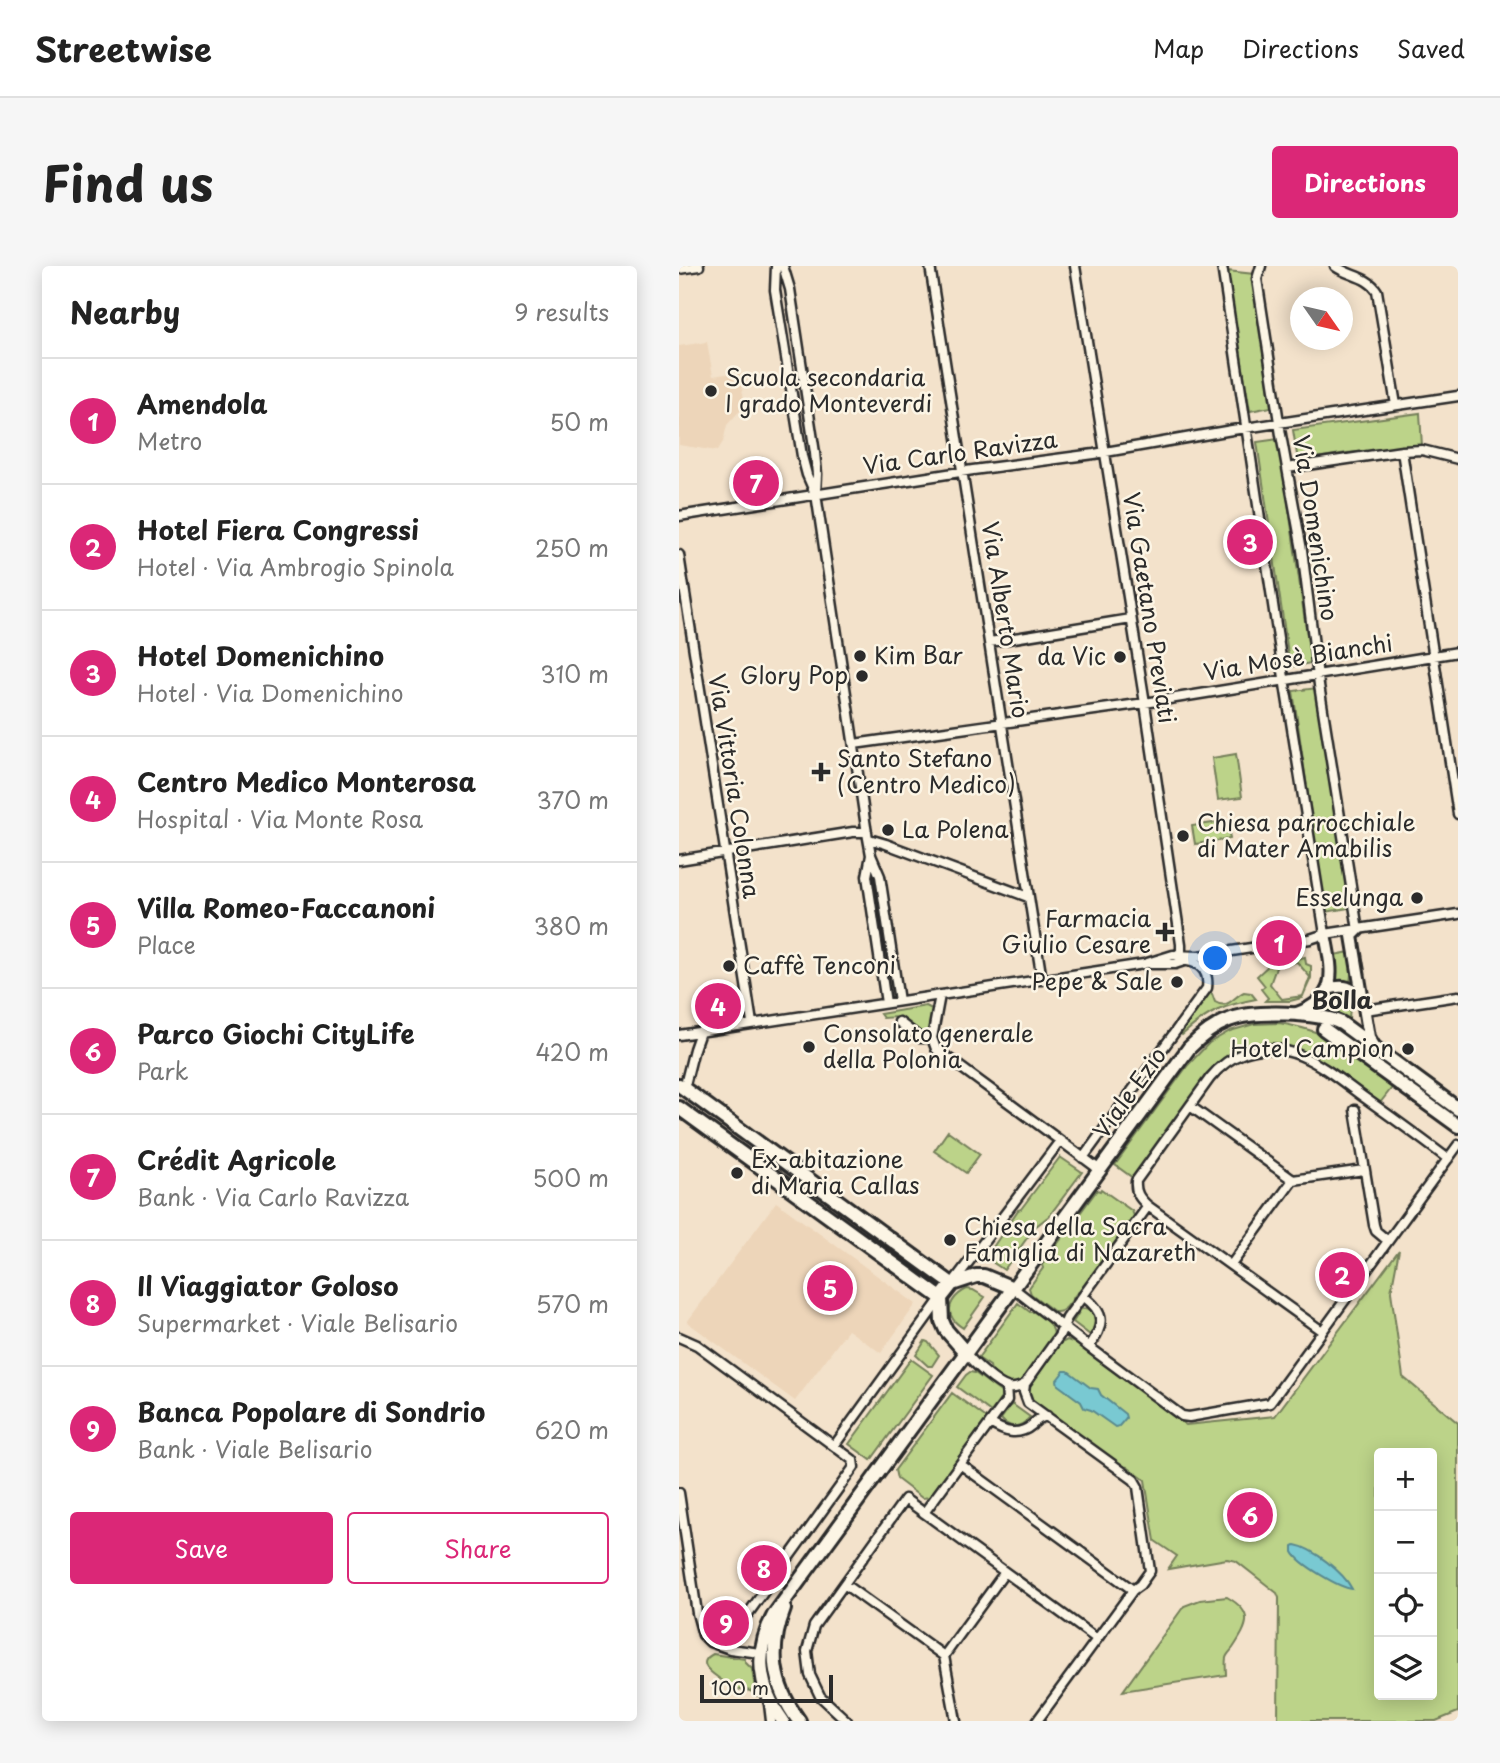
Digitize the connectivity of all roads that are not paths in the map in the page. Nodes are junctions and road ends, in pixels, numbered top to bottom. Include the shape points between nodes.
1 (699, 266) edge
2 (776, 266) edge
3 (783, 266) edge
4 (930, 266) edge
5 (1075, 266) edge
6 (1222, 266) edge
7 (1261, 266) edge
8 (1335, 266) edge
9 (679, 269) edge
10 (790, 289) junction
11 (775, 290) junction
12 (1458, 396) edge
13 (1396, 405) junction
14 (1279, 424) junction
15 (1246, 429) junction
16 (1402, 451) junction
17 (1105, 452) junction
18 (815, 453) junction
19 (802, 456) junction
20 (1458, 459) edge
21 (1287, 468) junction
22 (963, 471) junction
23 (815, 494) junction
24 (679, 516) edge
25 (679, 555) edge
26 (1131, 619) junction
27 (989, 642) junction
28 (1458, 652) edge
29 (1433, 655) junction
30 (1318, 675) junction
31 (1285, 680) junction
32 (1145, 703) junction
33 (1002, 723) junction
34 (854, 744) junction
35 (1458, 814) edge
36 (868, 835) junction
37 (724, 853) junction
38 (871, 855) junction
39 (679, 860) edge
40 (867, 876) junction
41 (880, 876) junction
42 (1028, 897) junction
43 (1458, 914) edge
44 (1357, 930) junction
45 (1325, 934) junction
46 (892, 951) junction
47 (878, 952) junction
48 (1181, 958) junction
49 (1042, 980) junction
50 (1328, 989) junction
51 (940, 995) junction
52 (1458, 996) edge
53 (899, 1001) junction
54 (1318, 1002) junction
55 (886, 1003) junction
56 (1364, 1004) junction
57 (1294, 1014) junction
58 (899, 1022) dead end
59 (752, 1023) junction
60 (1319, 1024) junction
61 (1349, 1029) junction
62 (700, 1031) junction
63 (679, 1035) edge
64 (932, 1038) junction
65 (1378, 1050) junction
66 (682, 1087) edge
67 (1190, 1106) junction
68 (679, 1108) edge
69 (1458, 1109) edge
70 (1355, 1110) dead end
71 (1458, 1127) edge
72 (1060, 1141) junction
73 (1458, 1145) edge
74 (1083, 1158) junction
75 (1448, 1159) junction
76 (1100, 1170) junction
77 (1364, 1170) junction
78 (1293, 1180) junction
79 (1148, 1206) junction
80 (1388, 1241) junction
81 (1231, 1265) junction
82 (952, 1284) junction
83 (1013, 1288) junction
84 (1083, 1296) junction
85 (941, 1298) junction
86 (1063, 1327) junction
87 (1322, 1331) junction
88 (679, 1337) edge
89 (1089, 1347) junction
90 (966, 1353) junction
91 (1025, 1384) junction
92 (1006, 1387) junction
93 (1047, 1416) junction
94 (990, 1423) junction
95 (834, 1446) junction
96 (960, 1464) junction
97 (679, 1494) edge
98 (924, 1513) junction
99 (1005, 1572) junction
100 (844, 1584) junction
101 (1133, 1590) junction
102 (1097, 1639) junction
103 (730, 1649) junction
104 (767, 1653) junction
105 (944, 1656) junction
106 (769, 1698) junction
107 (771, 1721) edge
108 (783, 1721) edge
109 (799, 1721) edge
110 (847, 1721) edge
111 (956, 1721) edge
112 (1037, 1721) edge

1 - 9 street
2 - 11 street
3 - 10 street
4 - 22 street, Via Alberto Mario
5 - 17 street, Via Gaetano Previati
6 - 15 street
7 - 14 street, Via Domenichino via 1257,279
8 - 13 street via 1370,282 1377,291
10 - 11 street via 782,285
10 - 18 street
11 - 19 street
12 - 13 street, Via Carlo Ravizza
13 - 14 street, Via Carlo Ravizza
14 - 15 street, Via Carlo Ravizza
14 - 21 street, Via Domenichino
15 - 17 street, Via Carlo Ravizza
15 - 31 street
16 - 20 street via 1422,450
16 - 21 street
16 - 29 street
17 - 22 street, Via Carlo Ravizza
17 - 26 street, Via Gaetano Previati
18 - 19 street via 811,458
18 - 23 street
19 - 23 street
21 - 30 street, Via Domenichino
22 - 23 street, Via Carlo Ravizza
22 - 27 street, Via Alberto Mario
23 - 24 street, Via Carlo Ravizza
23 - 34 street
25 - 37 street, Via Vittoria Colonna
26 - 27 street
26 - 32 street, Via Gaetano Previati
27 - 33 street, Via Alberto Mario
28 - 29 street, Via Mosè Bianchi
29 - 30 street, Via Mosè Bianchi
29 - 35 street
30 - 31 street, Via Mosè Bianchi
30 - 44 street, Via Domenichino
31 - 32 street, Via Mosè Bianchi
31 - 45 street
32 - 33 street, Via Mosè Bianchi
32 - 48 street, Via Gaetano Previati
33 - 34 street, Via Mosè Bianchi
33 - 42 street, Via Alberto Mario
34 - 36 street
36 - 37 street via 853,832
36 - 38 street
36 - 42 street
37 - 39 street
37 - 59 street, Via Vittoria Colonna
38 - 40 street
38 - 41 street
40 - 41 street
40 - 47 street
41 - 46 street
42 - 49 street, Via Alberto Mario
43 - 44 street
44 - 45 street
44 - 56 street via 1352,936
45 - 48 street
45 - 50 street via 1332,973
46 - 47 street via 885,956
46 - 53 street
47 - 55 street
48 - 49 street
48 - 74 street, Viale Ezio via 1202,968 1207,985
49 - 51 street
50 - 54 street
50 - 56 street via 1347,987
51 - 53 street
51 - 64 street
52 - 56 street
53 - 55 street
54 - 57 street
54 - 60 street
55 - 59 street
56 - 61 street via 1357,1024
56 - 65 street via 1370,1039
57 - 60 main road
57 - 76 main road, Viale Ezio via 1248,1014 1211,1029 1189,1048
58 - 64 street via 920,1038
59 - 62 street
60 - 61 main road via 1338,1031
60 - 71 main road
61 - 65 main road
62 - 63 street
62 - 66 street
64 - 72 street via 939,1052
65 - 69 main road
66 - 82 main road
67 - 75 street via 1220,1066 1257,1048 1278,1048 1320,1065
67 - 78 street
67 - 79 street via 1136,1181 1137,1195
68 - 85 main road
70 - 77 street
72 - 74 street
72 - 82 street
73 - 75 street
74 - 76 street, Viale Ezio
75 - 80 street
76 - 83 main road
77 - 78 street
77 - 80 street via 1376,1231
78 - 81 street
79 - 81 street
79 - 84 street
80 - 87 street
81 - 87 street
82 - 83 main road via 984,1276
82 - 85 main road
83 - 86 street
83 - 90 main road
84 - 86 street
84 - 89 street via 1097,1308 1100,1318 1101,1327
85 - 90 main road via 946,1330
85 - 95 street
86 - 89 street
86 - 91 street
87 - 89 street via 1270,1403 1189,1417
88 - 95 street via 697,1345
90 - 92 street
90 - 104 main road via 781,1604 768,1626
91 - 92 street
91 - 93 street via 1028,1403
92 - 94 street via 1007,1400
93 - 94 street via 1014,1433
93 - 101 street via 1138,1487 1150,1571
94 - 96 street
95 - 103 street via 853,1460 854,1467 737,1629
96 - 98 street
96 - 101 street
97 - 103 street via 703,1635
98 - 99 street
98 - 100 street via 905,1499
99 - 102 street
99 - 105 street
100 - 105 street
100 - 110 street via 814,1626 807,1651 810,1675 820,1696
101 - 102 street
102 - 112 street
103 - 104 street
104 - 106 main road via 763,1679
104 - 109 main road
105 - 111 street
106 - 107 street
106 - 108 main road

